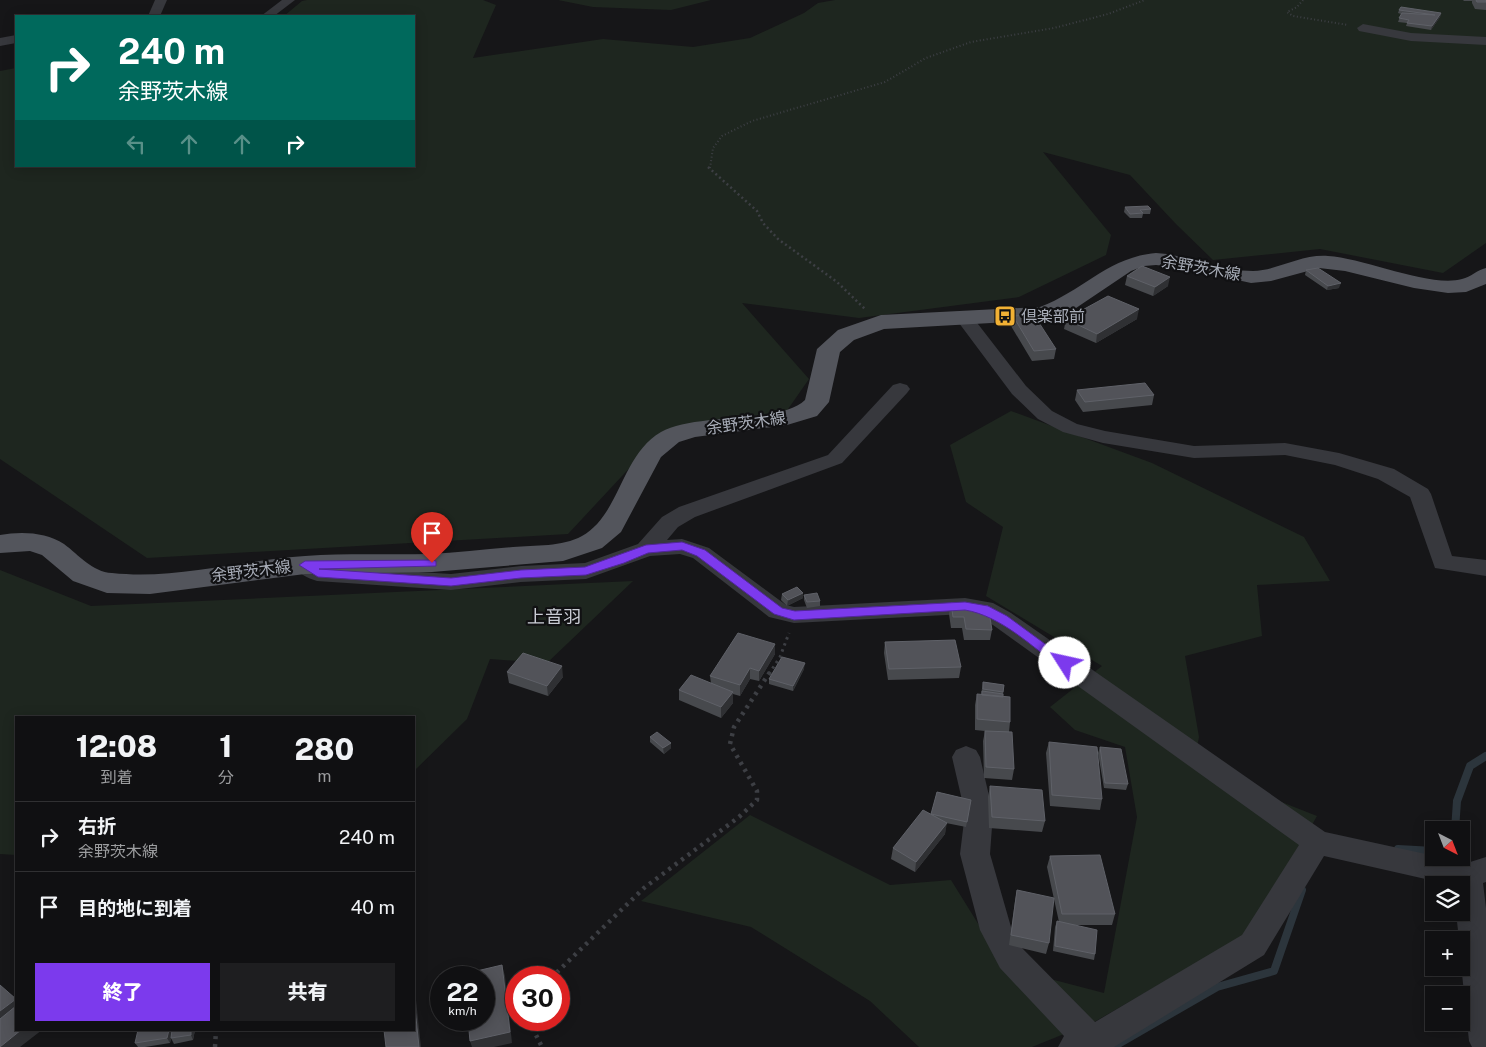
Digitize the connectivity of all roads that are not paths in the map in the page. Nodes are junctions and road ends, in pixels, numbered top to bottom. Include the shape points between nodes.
1 (160, 0) edge
2 (289, 0) edge
3 (154, 15) edge
4 (268, 15) edge
5 (1363, 28) road end
6 (15, 39) edge
7 (1486, 41) edge
8 (0, 42) edge
9 (1486, 274) edge
10 (965, 319) junction
11 (900, 389) dead end
12 (0, 544) edge
13 (646, 549) junction
14 (305, 565) junction
15 (1486, 568) edge
16 (966, 757) dead end
17 (1317, 842) junction
18 (1476, 872) edge
19 (1486, 1041) edge
20 (1084, 1044) edge

1 - 3 street
2 - 4 street
5 - 7 street via 1411,37
6 - 8 street
9 - 10 main road, 余野茨木線 via 1464,286 1442,286 1359,266 1326,262 1311,262 1252,277 1166,260 1144,260 1129,264 1066,304 1043,313
10 - 14 main road, 余野茨木線 via 881,322 846,335 830,350 817,402 808,411 787,418 691,430 670,437 650,453 611,526 592,542 563,552 455,562
10 - 15 street via 1019,390 1045,415 1070,428 1103,437 1194,452 1284,449 1339,459 1386,474 1420,494 1443,564
11 - 13 street via 835,459 687,512 670,522
12 - 14 main road, 余野茨木線 via 32,542 45,546 82,574 107,583 150,584
13 - 14 street via 586,571 451,582 318,573
13 - 17 street via 682,546 693,549 778,611 794,616 965,606 984,609
16 - 20 street via 979,813 975,854 996,930 1011,958
17 - 18 street
17 - 20 street via 1253,945
18 - 19 street

